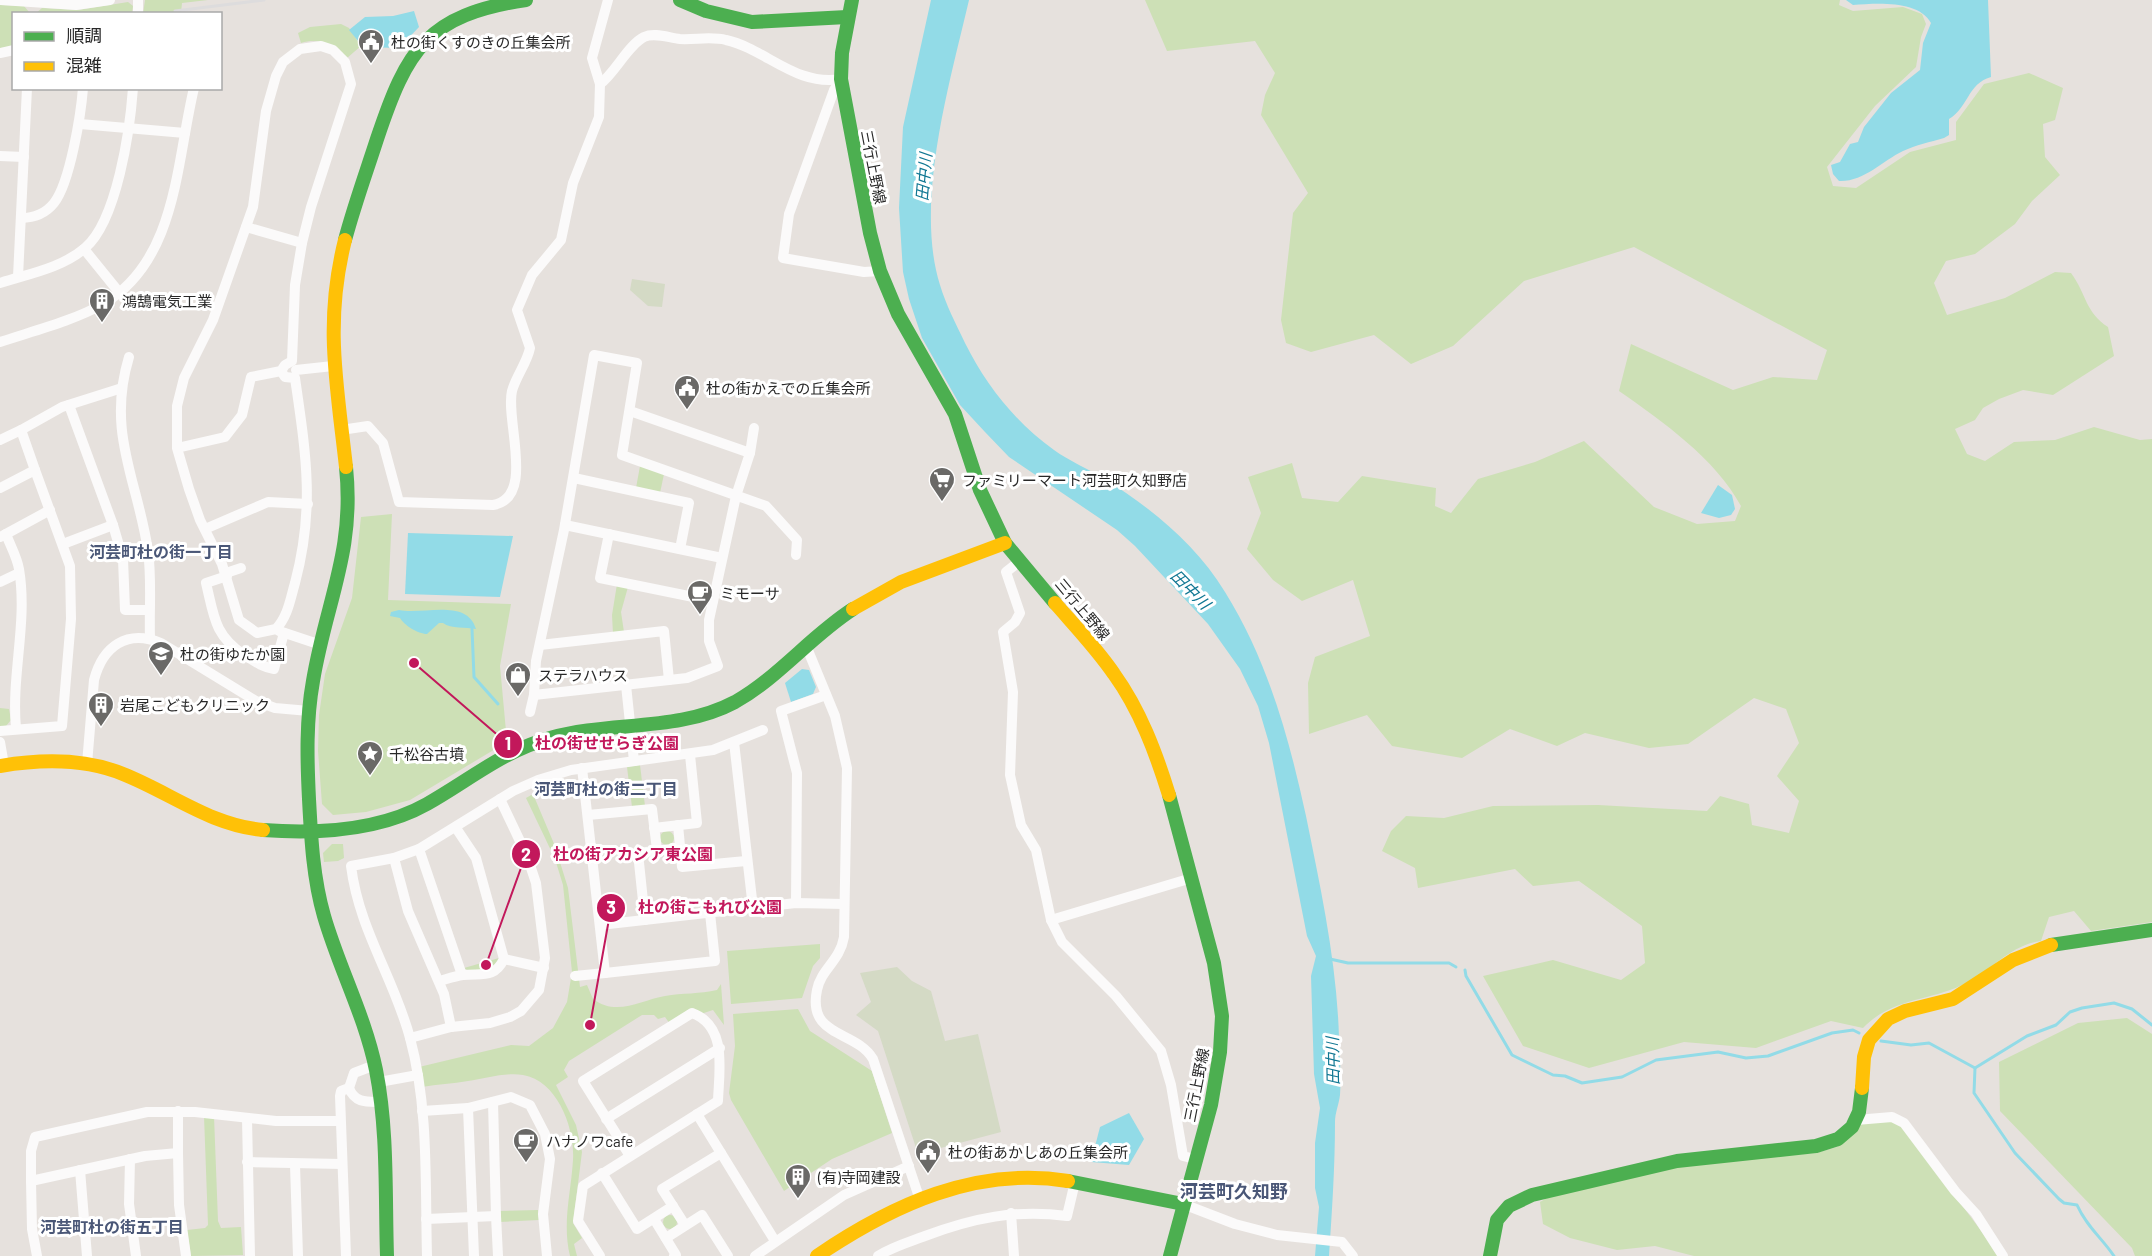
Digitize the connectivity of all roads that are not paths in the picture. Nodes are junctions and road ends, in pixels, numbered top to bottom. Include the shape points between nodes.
1 (1, 0) edge
2 (110, 0) edge
3 (526, 0) edge
4 (608, 0) edge
5 (680, 0) edge
6 (852, 0) edge
7 (33, 1) edge
8 (86, 2) edge
9 (847, 17) junction
10 (841, 79) junction
11 (600, 84) junction
12 (27, 90) edge
13 (83, 90) edge
14 (133, 90) edge
15 (194, 90) edge
16 (80, 124) junction
17 (128, 128) junction
18 (185, 133) junction
19 (0, 156) edge
20 (24, 157) junction
21 (21, 218) junction
22 (246, 227) junction
23 (302, 243) junction
24 (84, 249) junction
25 (880, 271) junction
26 (18, 277) junction
27 (0, 283) edge
28 (118, 291) junction
29 (0, 342) edge
30 (129, 357) dead end
31 (333, 366) junction
32 (295, 370) junction
33 (122, 388) junction
34 (69, 405) junction
35 (630, 411) junction
36 (754, 428) dead end
37 (21, 430) junction
38 (341, 430) junction
39 (0, 440) edge
40 (177, 448) junction
41 (750, 453) junction
42 (35, 470) junction
43 (573, 477) junction
44 (0, 488) edge
45 (736, 496) junction
46 (308, 504) junction
47 (50, 510) junction
48 (113, 525) junction
49 (565, 525) junction
50 (204, 529) junction
51 (609, 534) junction
52 (3, 535) edge
53 (1005, 543) junction
54 (63, 544) junction
55 (680, 549) junction
56 (796, 555) dead end
57 (722, 558) junction
58 (1020, 561) junction
59 (241, 568) dead end
60 (19, 573) junction
61 (226, 574) junction
62 (0, 582) edge
63 (713, 602) junction
64 (149, 610) junction
65 (280, 631) junction
66 (150, 638) junction
67 (321, 645) junction
68 (540, 645) junction
69 (807, 648) junction
70 (669, 680) junction
71 (626, 685) junction
72 (534, 695) junction
73 (826, 695) junction
74 (309, 711) junction
75 (531, 712) dead end
76 (631, 724) junction
77 (16, 728) junction
78 (763, 730) dead end
79 (0, 731) edge
80 (0, 742) edge
81 (734, 742) junction
82 (690, 755) junction
83 (634, 761) junction
84 (87, 764) junction
85 (2, 766) edge
86 (582, 768) junction
87 (500, 799) junction
88 (588, 815) junction
89 (678, 825) junction
90 (456, 828) junction
91 (654, 828) junction
92 (312, 829) junction
93 (680, 848) junction
94 (419, 849) junction
95 (657, 850) junction
96 (394, 858) junction
97 (746, 861) junction
98 (1191, 876) junction
99 (796, 903) junction
100 (844, 904) junction
101 (753, 908) junction
102 (711, 913) junction
103 (645, 920) junction
104 (1051, 920) junction
105 (600, 925) junction
106 (2152, 930) edge
107 (504, 959) junction
108 (544, 968) junction
109 (605, 973) junction
110 (462, 975) junction
111 (575, 976) dead end
112 (440, 981) junction
113 (451, 1027) junction
114 (410, 1038) junction
115 (720, 1048) junction
116 (375, 1065) junction
117 (418, 1075) junction
118 (379, 1082) junction
119 (349, 1088) junction
120 (380, 1102) junction
121 (493, 1102) junction
122 (468, 1108) junction
123 (178, 1111) junction
124 (422, 1111) junction
125 (697, 1114) junction
126 (247, 1119) junction
127 (606, 1119) junction
128 (340, 1120) junction
129 (1856, 1120) junction
130 (178, 1153) junction
131 (721, 1153) junction
132 (630, 1156) junction
133 (130, 1160) junction
134 (1195, 1160) junction
135 (247, 1162) junction
136 (342, 1164) junction
137 (295, 1165) junction
138 (909, 1166) junction
139 (80, 1170) junction
140 (602, 1173) junction
141 (31, 1181) junction
142 (1075, 1182) junction
143 (920, 1200) junction
144 (1183, 1204) junction
145 (673, 1206) junction
146 (1011, 1213) junction
147 (496, 1216) junction
148 (472, 1217) junction
149 (426, 1219) junction
150 (654, 1219) junction
151 (686, 1225) junction
152 (666, 1238) junction
153 (775, 1241) junction
154 (37, 1256) edge
155 (87, 1256) edge
156 (136, 1256) edge
157 (186, 1256) edge
158 (250, 1256) edge
159 (298, 1256) edge
160 (346, 1256) edge
161 (387, 1256) edge
162 (427, 1256) edge
163 (474, 1256) edge
164 (498, 1256) edge
165 (547, 1256) edge
166 (600, 1256) edge
167 (674, 1256) edge
168 (728, 1256) edge
169 (755, 1256) edge
170 (817, 1256) edge
171 (878, 1256) edge
172 (1014, 1256) edge
173 (1170, 1256) edge
174 (1353, 1256) edge
175 (1490, 1256) edge
176 (2003, 1256) edge

1 - 7 street
2 - 8 street
3 - 31 street via 477,9 445,25 423,44 398,80 344,243 335,288
4 - 11 street via 592,58
5 - 9 street via 752,22
6 - 9 street, 三行上野線
7 - 8 street
9 - 10 street, 三行上野線
10 - 11 street via 820,80 796,73 746,46 724,39 653,35 643,38
10 - 25 street, 三行上野線
10 - 25 street via 792,204 783,258 864,272
11 - 38 street via 598,117 573,183 561,240 532,275 517,310 530,348 512,391 515,474 510,498 493,505 399,502 383,443 368,426
12 - 20 street
13 - 16 street
14 - 17 street
15 - 18 street
16 - 17 street
16 - 21 street via 54,203 34,217
17 - 18 street
17 - 24 street via 108,214
18 - 28 street via 162,231 147,262
19 - 20 street
20 - 21 street
21 - 26 street
22 - 23 street
22 - 23 street via 256,197 266,111 276,76 283,62 300,49 327,47 345,62 351,84
22 - 40 street via 213,320 184,378 177,406
23 - 32 street via 296,276
24 - 26 street via 51,267
24 - 28 street
25 - 53 street, 三行上野線 via 911,340 955,414 980,490
26 - 27 street
28 - 29 street via 86,311
30 - 33 street
31 - 32 street
31 - 38 street
32 - 40 street via 285,378 281,371 251,377 242,415 225,437
32 - 46 street
33 - 34 street
33 - 64 street via 124,453 148,554
34 - 37 street
34 - 48 street
35 - 41 street
35 - 43 street via 637,363 594,355
35 - 45 street via 622,455
36 - 41 street
37 - 39 street
37 - 42 street
38 - 67 street via 348,523 341,573
40 - 50 street
41 - 45 street
42 - 44 street
42 - 47 street
43 - 49 street
43 - 55 street via 689,503
45 - 56 street via 766,506 797,540
45 - 57 street
46 - 50 street via 268,502
46 - 65 street via 305,544
47 - 52 street
47 - 54 street
48 - 54 street
48 - 64 street via 123,559 125,610
49 - 51 street
49 - 68 street
50 - 61 street
51 - 55 street
51 - 63 street via 600,578
52 - 60 street
53 - 58 street, 三行上野線
53 - 69 street via 867,599
54 - 77 street via 70,566 71,619 62,726
55 - 57 street
57 - 63 street
58 - 98 street, 三行上野線 via 1128,695 1161,769
58 - 104 street via 1006,572 1020,613 1003,632 1013,692 1010,775 1021,825 1036,850
59 - 61 street
60 - 62 street
60 - 77 street
61 - 65 street via 243,625 257,633
61 - 65 street via 206,583 215,623 229,645 263,667 274,669
63 - 70 street via 708,630 718,666 706,673
64 - 66 street
65 - 67 street
66 - 74 street via 256,701 275,708
66 - 84 street via 115,645 97,667
67 - 74 street
68 - 70 street via 664,631
68 - 72 street
69 - 73 street
69 - 76 street via 762,685 713,712
70 - 71 street
71 - 72 street
71 - 76 street
72 - 75 street
73 - 99 street via 781,711 797,773
73 - 100 street via 839,729 847,768
74 - 92 street
76 - 83 street
76 - 92 street via 551,737 520,748 419,809 391,821
77 - 79 street
78 - 81 street
80 - 85 street
81 - 82 street
81 - 97 street
82 - 83 street
82 - 89 street via 697,823
83 - 86 street
84 - 85 street via 50,760
84 - 92 street via 137,780 225,823 266,829
86 - 87 street via 538,780
86 - 88 street
87 - 90 street
87 - 108 street via 536,883
88 - 91 street via 652,809
88 - 105 street
89 - 91 street
89 - 93 street
90 - 94 street
90 - 107 street via 476,858
91 - 95 street
92 - 116 street via 324,922
93 - 95 street
93 - 97 street via 682,867
94 - 96 street
94 - 110 street
95 - 103 street via 638,853
96 - 112 street via 408,911
96 - 114 street via 351,866 363,923
97 - 101 street
98 - 104 street
98 - 134 street, 三行上野線 via 1216,971 1222,1016 1216,1081
99 - 100 street
99 - 101 street
100 - 138 street via 842,950 819,981 817,1010 831,1032 858,1043 873,1059
101 - 102 street
102 - 103 street
102 - 109 street via 715,961
103 - 105 street
104 - 134 street via 1062,942 1116,996 1161,1051 1183,1156
105 - 109 street
106 - 129 street via 2031,951 1964,994 1886,1020 1874,1031 1868,1046
107 - 108 street
107 - 110 street via 489,975
108 - 113 street via 538,990 521,1011 499,1021
109 - 111 street
110 - 112 street
112 - 113 street
113 - 114 street
114 - 117 street
115 - 125 street via 718,1101
115 - 127 street
115 - 127 street via 701,1016 692,1013 583,1081
116 - 118 street
116 - 119 street via 354,1073
117 - 118 street
117 - 124 street
118 - 120 street
119 - 120 street via 361,1101
119 - 128 street via 341,1091
120 - 161 street
121 - 122 street
121 - 147 street
121 - 165 street via 512,1097 524,1101 545,1134 550,1159 543,1214
122 - 124 street
122 - 148 street
123 - 126 street
123 - 130 street
123 - 141 street via 127,1115 38,1135 32,1143
124 - 149 street
125 - 131 street
125 - 132 street
126 - 128 street
126 - 135 street
127 - 132 street
128 - 136 street
129 - 175 street via 1842,1136 1822,1145 1677,1161 1532,1195 1509,1206 1497,1220
129 - 176 street via 1892,1117 1904,1122 1976,1214
130 - 133 street
130 - 157 street via 179,1205
131 - 145 street via 662,1189
131 - 153 street
132 - 140 street
133 - 139 street
133 - 156 street via 129,1204
134 - 144 street, 三行上野線
135 - 137 street
135 - 158 street
136 - 137 street
136 - 160 street
137 - 159 street
138 - 143 street
138 - 153 street via 844,1195
139 - 141 street
139 - 155 street
140 - 150 street via 637,1229
140 - 166 street via 583,1186 578,1221
141 - 154 street
142 - 143 street via 1008,1177
142 - 144 street
142 - 146 street via 1067,1216
143 - 170 street via 881,1215
144 - 173 street, 三行上野線
144 - 174 street via 1235,1224 1339,1242
145 - 150 street
145 - 151 street
146 - 171 street via 968,1221
146 - 172 street
147 - 148 street
147 - 164 street
148 - 149 street
148 - 163 street
149 - 162 street
150 - 152 street
151 - 152 street
151 - 168 street via 702,1215
152 - 167 street
153 - 169 street

